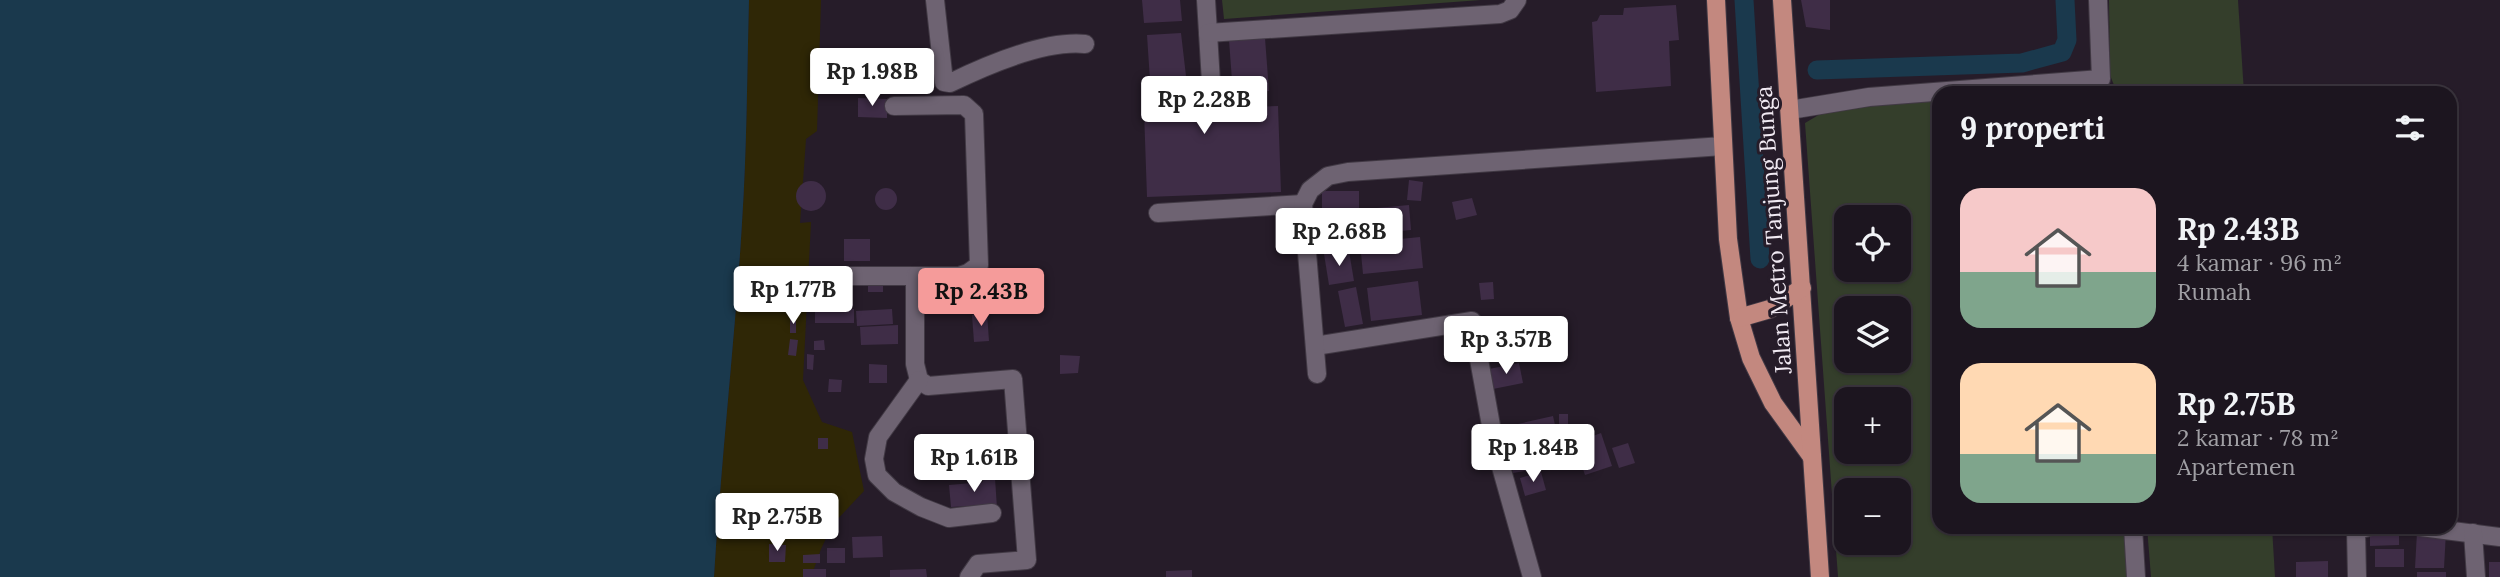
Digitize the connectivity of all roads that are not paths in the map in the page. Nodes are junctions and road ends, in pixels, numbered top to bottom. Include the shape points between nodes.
1 (935, 0) edge
2 (1206, 0) edge
3 (1517, 0) edge
4 (1716, 0) edge
5 (1782, 0) edge
6 (2098, 0) edge
7 (1208, 33) junction
8 (1084, 44) dead end
9 (1211, 82) dead end
10 (2102, 86) edge
11 (1932, 94) edge
12 (894, 106) dead end
13 (1790, 110) junction
14 (1723, 146) junction
15 (1303, 204) junction
16 (1158, 213) dead end
17 (829, 276) dead end
18 (915, 276) junction
19 (1802, 288) junction
20 (1739, 318) junction
21 (1315, 346) junction
22 (1317, 374) dead end
23 (919, 380) junction
24 (1812, 457) junction
25 (992, 513) dead end
26 (2457, 531) edge
27 (2473, 533) junction
28 (2133, 534) edge
29 (2356, 534) edge
30 (2500, 537) edge
31 (969, 577) edge
32 (1532, 577) edge
33 (1820, 577) edge
34 (2136, 577) edge
35 (2357, 577) edge
36 (2476, 577) edge

1 - 8 street via 944,82 1052,45
2 - 7 street
3 - 7 street via 1500,14
4 - 14 main road, Jalan Metro Tanjung Bunga
5 - 13 main road, Jalan Metro Tanjung Bunga
6 - 10 street
7 - 9 street
11 - 13 street via 1869,97
12 - 18 street via 964,105 975,116 979,265 959,276
13 - 19 main road, Jalan Metro Tanjung Bunga
14 - 15 street via 1348,172 1328,176 1308,192
14 - 20 main road, Jalan Metro Tanjung Bunga via 1728,239
15 - 16 street
15 - 21 street
17 - 18 street
18 - 23 street
19 - 20 main road via 1770,310
19 - 24 main road, Jalan Metro Tanjung Bunga
20 - 24 main road, Jalan Metro Tanjung Bunga via 1751,358 1773,403
21 - 22 street
21 - 32 street via 1472,321 1494,442
23 - 25 street via 878,437 877,475 894,492 949,518
23 - 31 street via 928,386 1013,379 1027,560 978,564
24 - 33 main road, Jalan Metro Tanjung Bunga
26 - 27 street
27 - 30 street
27 - 36 street
28 - 34 street
29 - 35 street

